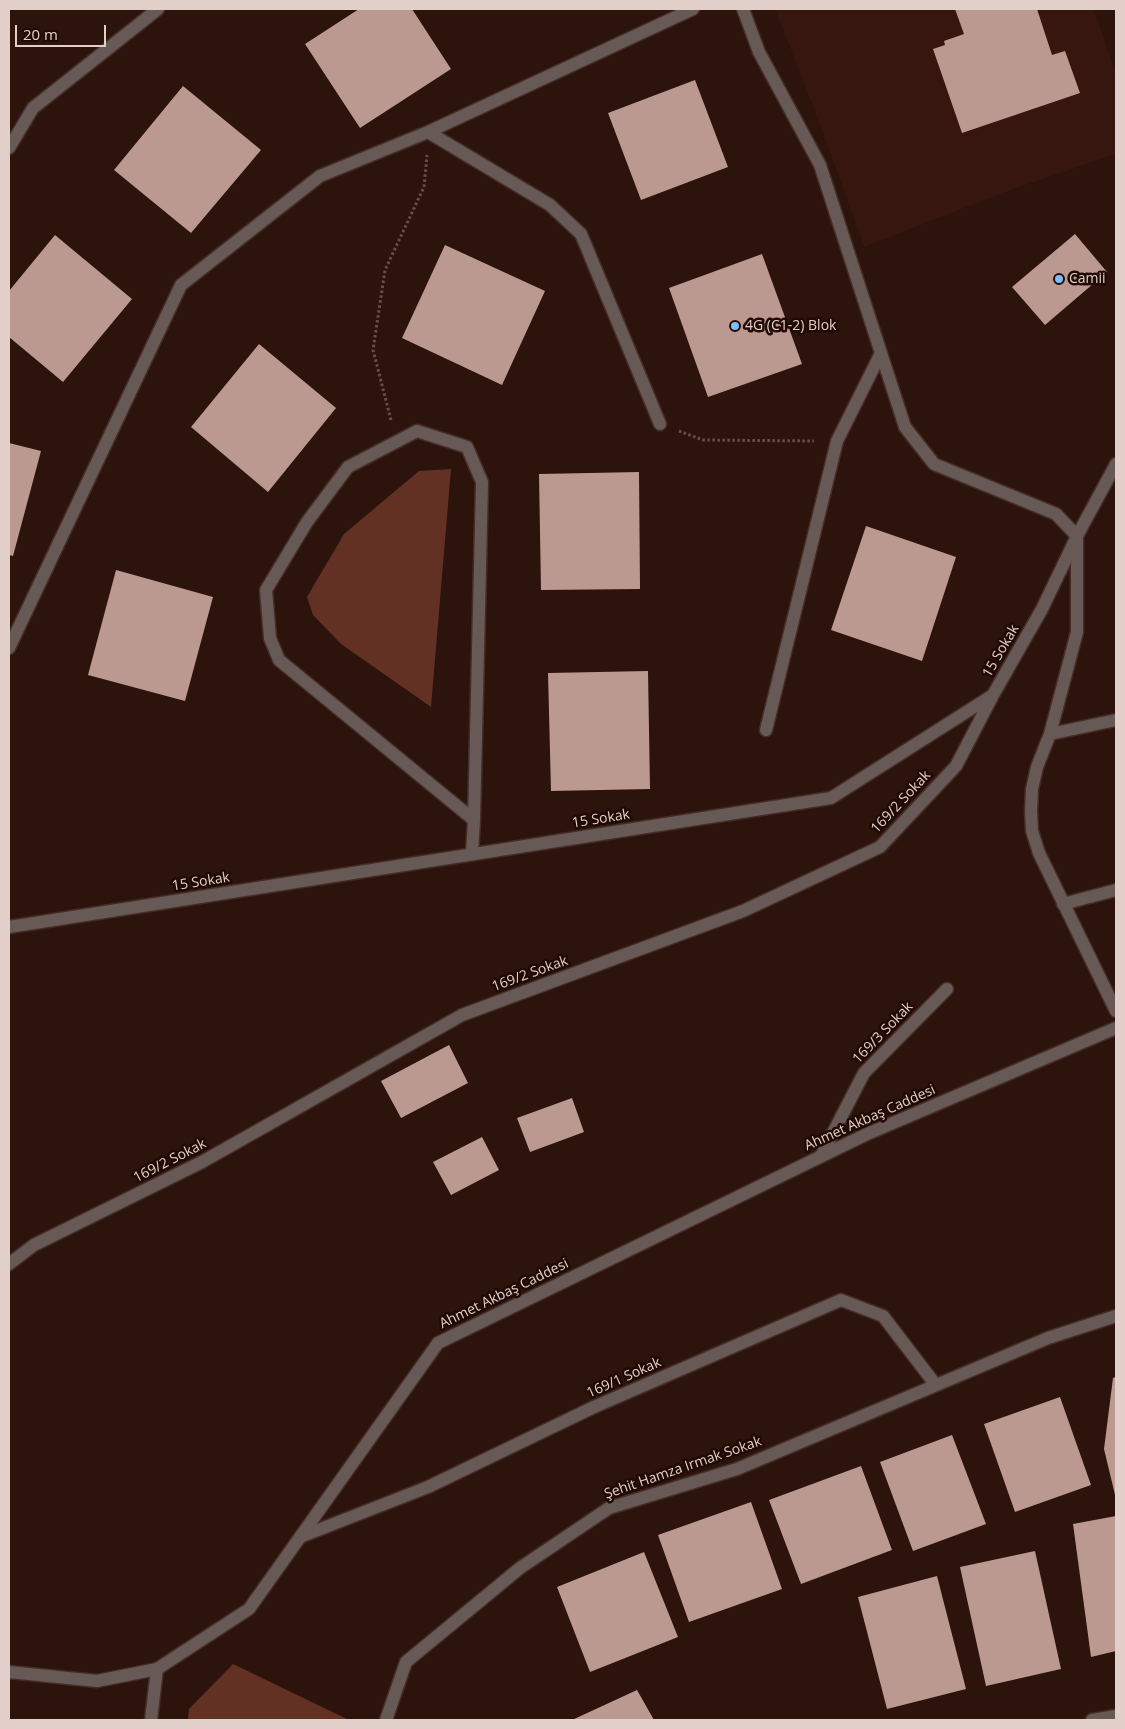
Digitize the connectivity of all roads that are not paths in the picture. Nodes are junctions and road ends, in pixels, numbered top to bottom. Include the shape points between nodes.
1 (158, 9) edge
2 (693, 9) edge
3 (743, 9) edge
4 (428, 132) junction
5 (9, 148) edge
6 (881, 353) junction
7 (660, 424) road end
8 (1116, 464) edge
9 (1077, 536) junction
10 (9, 648) edge
11 (993, 695) junction
12 (1116, 720) edge
13 (766, 730) dead end
14 (1050, 734) junction
15 (474, 820) junction
16 (472, 854) junction
17 (1116, 890) edge
18 (1063, 904) junction
19 (9, 927) edge
20 (947, 989) dead end
21 (1116, 1011) edge
22 (1116, 1028) edge
23 (821, 1156) junction
24 (9, 1264) edge
25 (1116, 1316) edge
26 (935, 1384) junction
27 (300, 1537) junction
28 (157, 1669) junction
29 (9, 1672) edge
30 (1116, 1716) edge
31 (151, 1720) edge
32 (386, 1720) edge
33 (1092, 1720) edge

1 - 5 street via 33,108
2 - 4 street
3 - 6 street via 759,52 820,165
4 - 7 street via 550,205 581,234
4 - 10 street via 320,176 181,286
6 - 9 street via 905,427 934,464 1056,514
6 - 13 street via 837,441
8 - 9 street, 15 Sokak
9 - 11 street, 15 Sokak via 1042,609
9 - 14 street via 1077,632
11 - 16 street, 15 Sokak via 831,798
11 - 24 street, 169/2 Sokak via 956,766 880,847 743,911 462,1015 202,1162 34,1245
12 - 14 street
14 - 18 street via 1037,767 1030,811 1038,853
15 - 15 street via 482,482 467,447 416,431 348,467 307,522 266,590 270,638 279,660
15 - 16 street
16 - 19 street, 15 Sokak
17 - 18 street
18 - 21 street
20 - 23 street, 169/3 Sokak via 864,1073
22 - 23 street, Ahmet Akbaş Caddesi
23 - 27 street, Ahmet Akbaş Caddesi via 438,1343
25 - 26 street, Şehit Hamza Irmak Sokak via 1048,1338
26 - 27 street, 169/1 Sokak via 883,1316 841,1300 594,1407 428,1487
26 - 32 street, Şehit Hamza Irmak Sokak via 737,1469 609,1508 520,1568 406,1662
27 - 28 street, Ahmet Akbaş Caddesi via 249,1609
28 - 29 street, Ahmet Akbaş Caddesi via 97,1681
28 - 31 street
30 - 33 street

